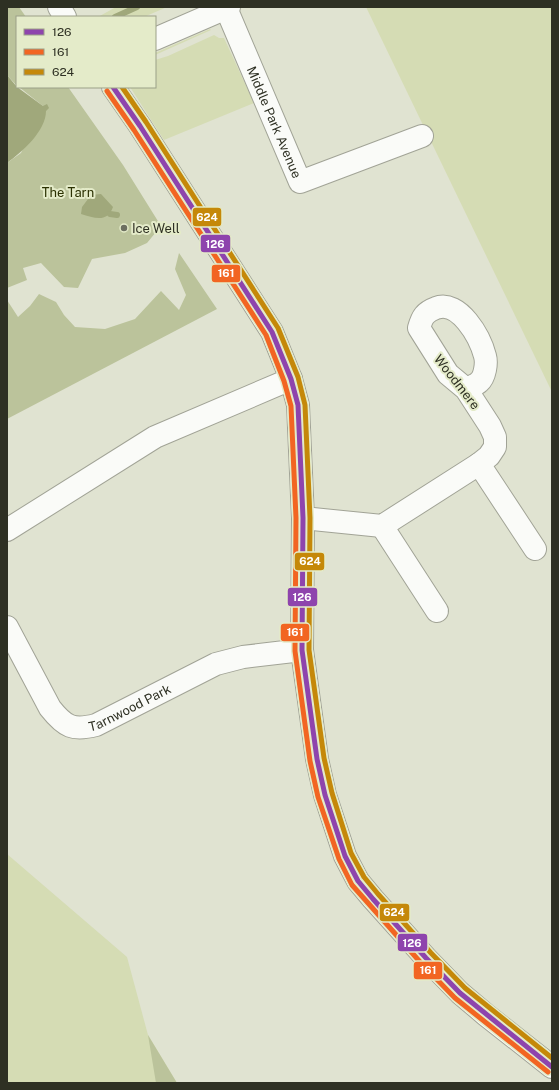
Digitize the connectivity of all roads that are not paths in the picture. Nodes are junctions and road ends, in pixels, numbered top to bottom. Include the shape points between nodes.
1 (59, 7) edge
2 (228, 8) edge
3 (64, 16) edge
4 (156, 39) edge
5 (114, 88) edge
6 (422, 136) dead end
7 (291, 379) junction
8 (466, 389) junction
9 (479, 464) junction
10 (303, 518) junction
11 (382, 526) junction
12 (7, 530) edge
13 (535, 549) dead end
14 (437, 611) dead end
15 (7, 627) edge
16 (302, 650) junction
17 (552, 1067) edge

1 - 3 street
2 - 4 street, Middle Park Avenue
2 - 6 street, Middle Park Avenue via 300,182
5 - 7 street via 272,332
7 - 10 street via 298,405
7 - 12 street via 155,437
8 - 8 street, Woodmere via 448,374 419,328 422,317 438,307 455,309 462,315 480,342 486,357 480,382
8 - 9 street, Woodmere via 495,437 495,447
9 - 11 street, Woodmere
9 - 13 street
10 - 11 street
10 - 16 street
11 - 14 street
15 - 16 street, Tarnwood Park via 59,720 70,726 83,728 96,725 216,664 243,657
16 - 17 street via 317,759 325,795 345,856 358,880 390,919 460,993

